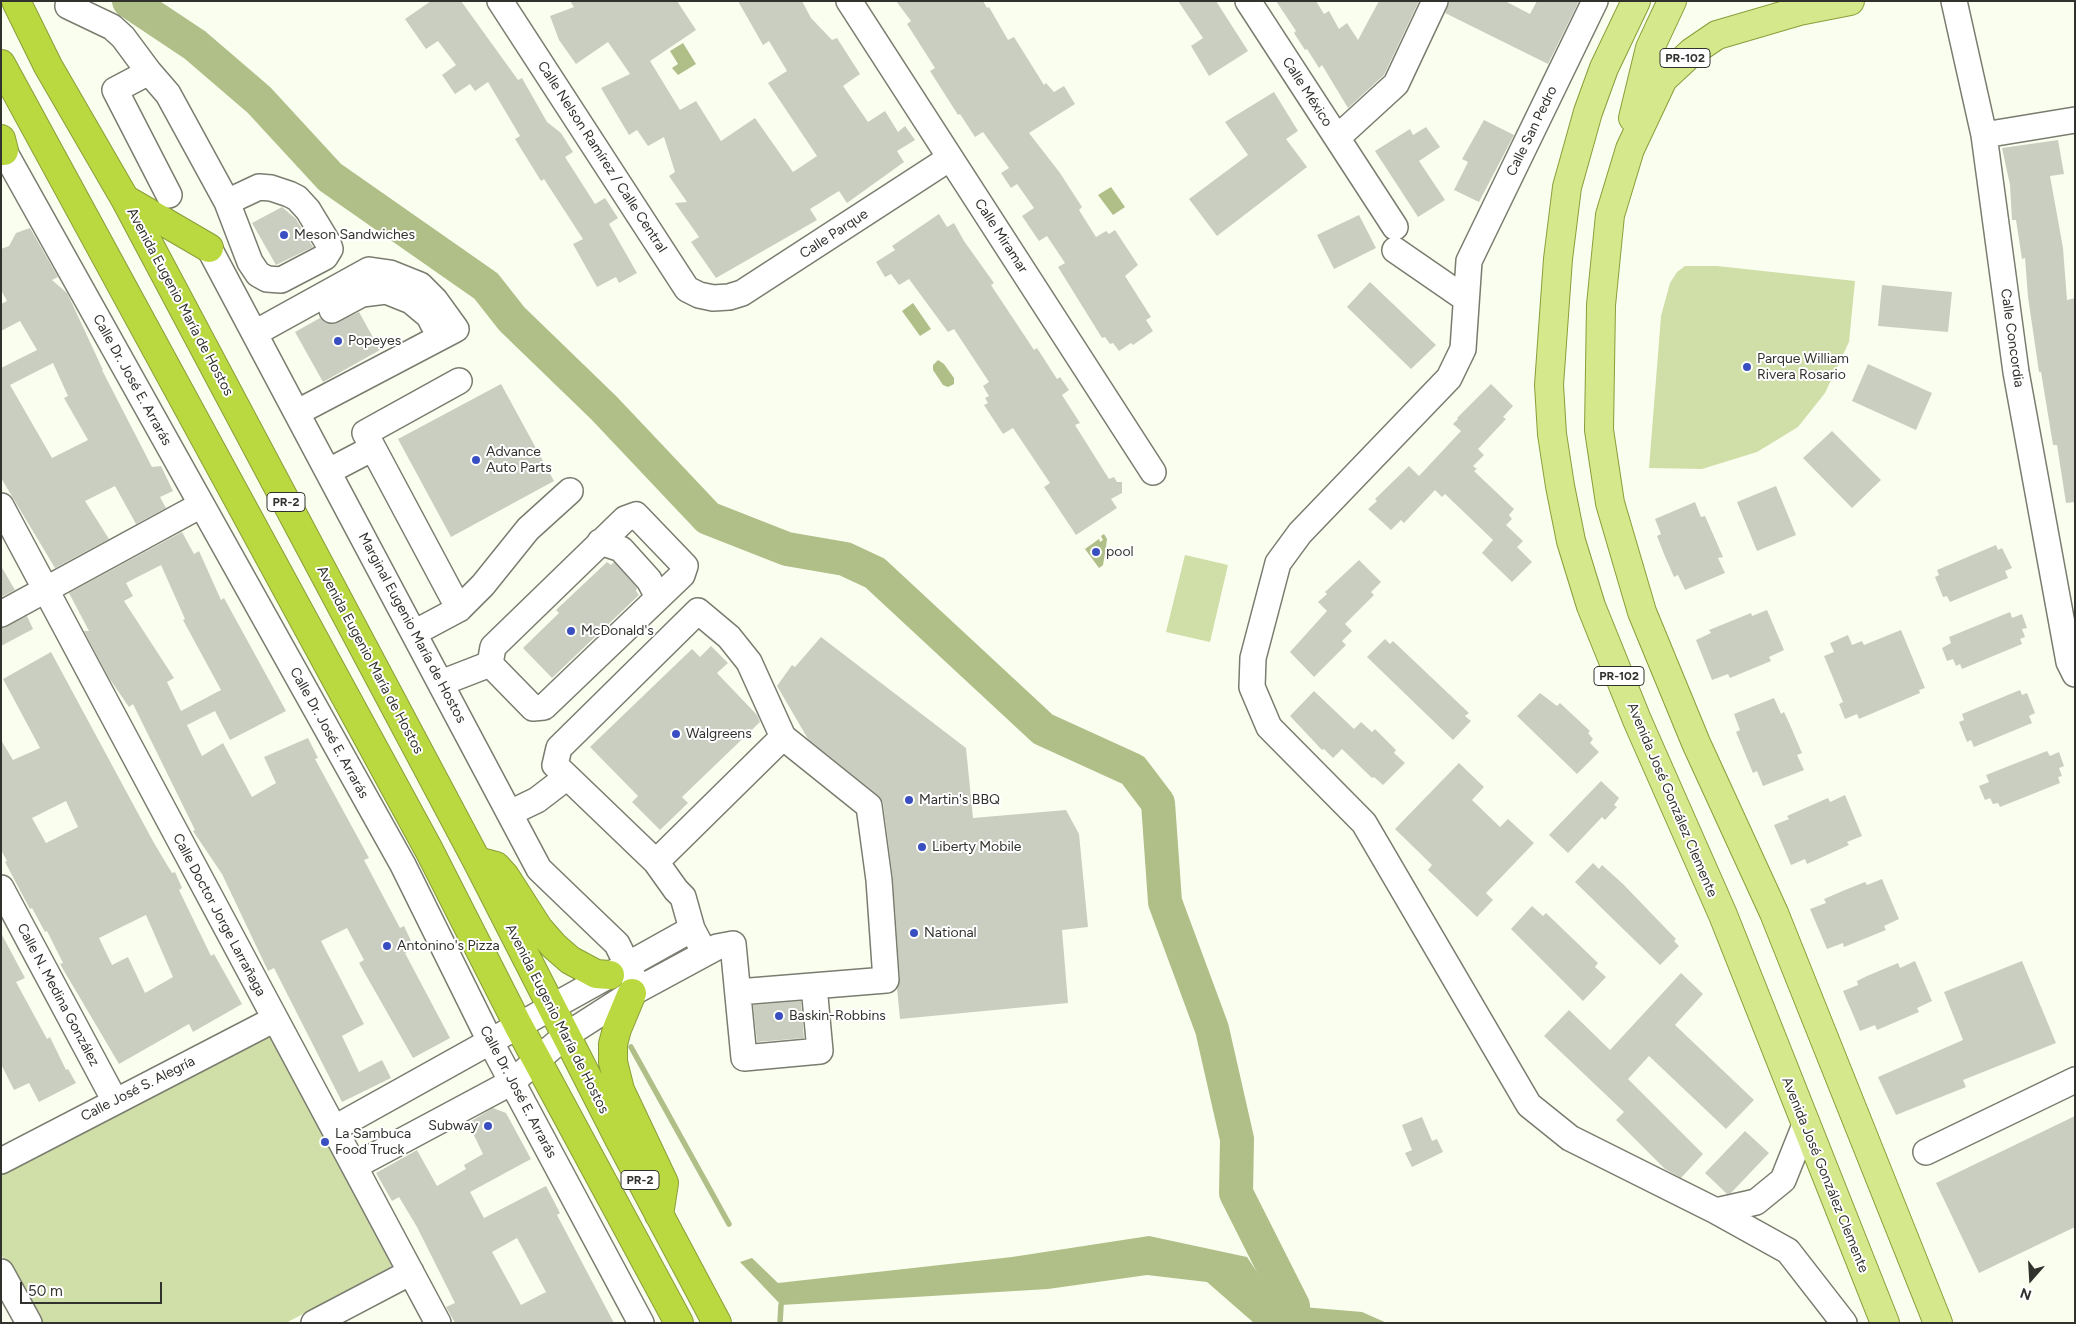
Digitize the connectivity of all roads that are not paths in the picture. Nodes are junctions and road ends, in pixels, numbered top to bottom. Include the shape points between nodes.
1 (16, 1) edge
2 (500, 1) edge
3 (849, 1) edge
4 (1248, 1) edge
5 (1435, 1) edge
6 (1595, 1) edge
7 (1636, 1) edge
8 (1672, 1) edge
9 (1850, 1) edge
10 (1954, 1) edge
11 (68, 6) dead end
12 (1, 64) edge
13 (149, 72) junction
14 (2075, 120) edge
15 (1984, 135) junction
16 (1337, 138) junction
17 (2, 147) edge
18 (1630, 149) junction
19 (950, 158) junction
20 (170, 195) dead end
21 (125, 199) junction
22 (227, 202) junction
23 (209, 248) joint
24 (250, 262) junction
25 (224, 275) junction
26 (714, 298) joint
27 (1466, 299) junction
28 (255, 333) junction
29 (459, 382) dead end
30 (298, 412) junction
31 (373, 448) junction
32 (329, 471) junction
33 (1153, 472) dead end
34 (570, 491) dead end
35 (201, 505) junction
36 (1, 506) edge
37 (600, 542) junction
38 (46, 589) junction
39 (658, 597) junction
40 (459, 609) junction
41 (1, 614) edge
42 (414, 633) junction
43 (490, 664) junction
44 (2073, 666) edge
45 (441, 683) junction
46 (783, 737) junction
47 (567, 777) junction
48 (510, 814) junction
49 (477, 861) junction
50 (656, 862) junction
51 (1, 888) edge
52 (692, 929) junction
53 (704, 952) junction
54 (618, 970) junction
55 (814, 986) junction
56 (635, 991) junction
57 (738, 992) junction
58 (550, 1007) junction
59 (275, 1019) junction
60 (518, 1024) junction
61 (565, 1036) junction
62 (490, 1041) junction
63 (538, 1060) junction
64 (2075, 1080) edge
65 (512, 1082) junction
66 (115, 1101) junction
67 (1804, 1125) junction
68 (335, 1128) junction
69 (1926, 1152) dead end
70 (1, 1161) edge
71 (355, 1166) junction
72 (1716, 1211) junction
73 (659, 1215) junction
74 (1, 1272) edge
75 (412, 1272) junction
76 (26, 1322) edge
77 (314, 1323) edge
78 (438, 1323) edge
79 (641, 1323) edge
80 (678, 1323) edge
81 (717, 1323) edge
82 (1844, 1323) edge
83 (1885, 1323) edge
84 (1938, 1323) edge

1 - 21 highway, Avenida Eugenio María de Hostos / PR-2 via 48,66
2 - 26 street, Calle Nelson Ramírez / Calle Central via 687,289
3 - 19 street, Calle Miramar
4 - 16 street, Calle México
5 - 16 street via 1396,84
6 - 27 street, Calle San Pedro via 1469,261
7 - 67 main road, Avenida José González Clemente / PR-102 via 1604,68 1567,187 1549,385 1552,434 1572,541 1591,606 1722,915
8 - 18 main road via 1650,48 1635,100
9 - 18 main road, PR-102 via 1799,11 1717,35 1692,52 1663,79
10 - 15 street, Calle Concordia
11 - 13 street via 112,27
12 - 60 highway, PR-2 via 429,850
13 - 20 street via 115,90
13 - 22 street via 168,94
14 - 15 street
15 - 44 street, Calle Concordia via 2016,372
16 - 27 street, Calle México via 1367,182 1395,239
17 - 35 street, Calle Dr. José E. Arrarás
18 - 84 main road, PR-102 via 1610,214 1601,305 1599,430 1610,503 1642,612 1696,743 1774,913
19 - 26 street, Calle Parque via 742,293
19 - 33 street, Calle Miramar
21 - 23 highway
21 - 49 highway, Avenida Eugenio María de Hostos / PR-2
22 - 24 street
22 - 24 street via 259,187 297,198 328,243 325,257 282,280 263,277
23 - 25 street, Marginal Eugenio María de Hostos
24 - 25 street
25 - 28 street, Marginal Eugenio María de Hostos
27 - 72 street via 1463,349 1449,378 1300,533 1278,564 1253,658 1252,687 1269,727 1364,823 1529,1104 1570,1138
28 - 30 street, Marginal Eugenio María de Hostos
28 - 30 street via 369,270 390,273 420,285 456,329
29 - 31 street via 365,434
30 - 32 street, Marginal Eugenio María de Hostos
31 - 32 street
31 - 40 street
32 - 42 street, Marginal Eugenio María de Hostos
34 - 40 street via 528,529
35 - 38 street
35 - 62 street, Calle Dr. José E. Arrarás via 403,865
36 - 38 street, Calle Doctor Jorge Larrañaga
37 - 39 street via 621,549 649,580
37 - 39 street via 625,519 636,515 685,566 682,575
37 - 43 street via 492,647
38 - 41 street
38 - 59 street, Calle Doctor Jorge Larrañaga
39 - 43 street via 544,707 534,708
40 - 42 street
42 - 45 street, Marginal Eugenio María de Hostos
43 - 45 street
45 - 48 street, Marginal Eugenio María de Hostos
46 - 47 street via 749,662 729,637 698,611 559,748 555,765
46 - 50 street
46 - 55 street via 869,806 873,827 886,980
47 - 48 street via 537,800
47 - 50 street
48 - 54 street, Marginal Eugenio María de Hostos via 539,869 617,944
49 - 54 highway via 496,866 539,929 565,955 596,974
49 - 58 highway, Avenida Eugenio María de Hostos / PR-2
50 - 52 street via 683,897
51 - 66 street, Calle N. Medina González
52 - 53 street
52 - 54 street
53 - 56 street
53 - 57 street via 733,944
54 - 56 street, Marginal Eugenio María de Hostos
54 - 58 street
55 - 57 street
55 - 57 street via 820,1051 744,1058
56 - 61 street
56 - 73 highway via 617,1028 613,1062 620,1090 664,1183
58 - 60 street
58 - 61 highway, Avenida Eugenio María de Hostos / PR-2
59 - 66 street, Calle José S. Alegría
59 - 68 street, Calle Doctor Jorge Larrañaga
60 - 62 street
60 - 63 highway, PR-2
61 - 63 street
61 - 73 highway, Avenida Eugenio María de Hostos / PR-2
62 - 65 street, Calle Dr. José E. Arrarás
62 - 68 street
63 - 65 street
63 - 80 highway, PR-2
64 - 69 street
65 - 71 street
65 - 79 street, Calle Dr. José E. Arrarás
66 - 70 street, Calle José S. Alegría
67 - 72 street via 1783,1180 1756,1202
67 - 83 main road, Avenida José González Clemente / PR-102
68 - 71 street, Calle Doctor Jorge Larrañaga
71 - 75 street, Calle Doctor Jorge Larrañaga
72 - 82 street via 1788,1252
73 - 81 highway, Avenida Eugenio María de Hostos / PR-2
74 - 76 street
75 - 77 street
75 - 78 street, Calle Doctor Jorge Larrañaga

